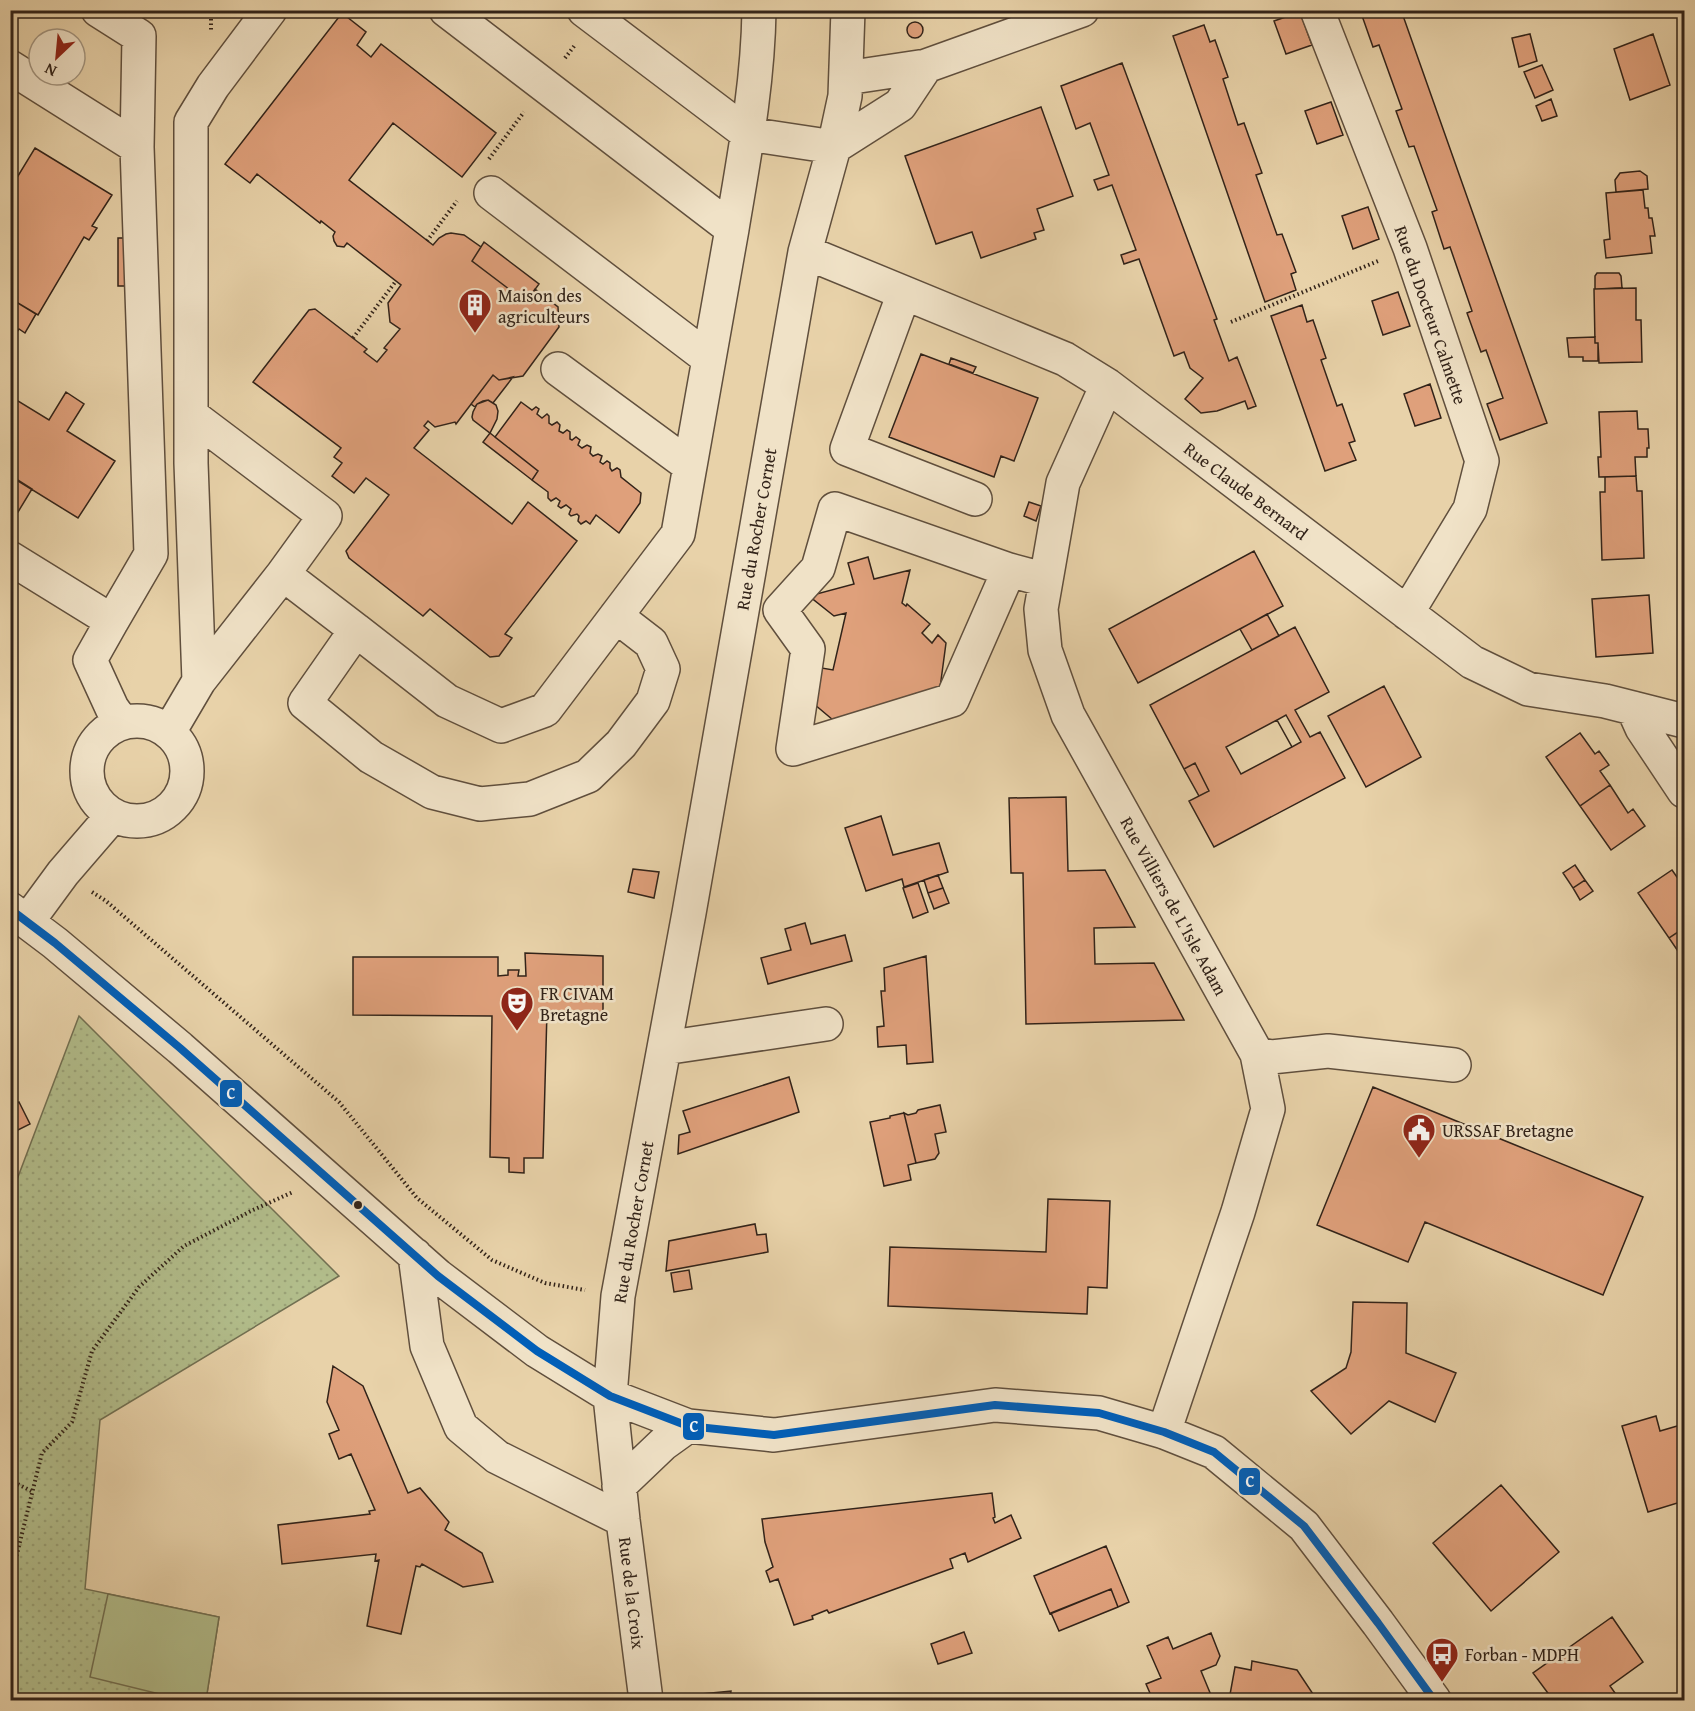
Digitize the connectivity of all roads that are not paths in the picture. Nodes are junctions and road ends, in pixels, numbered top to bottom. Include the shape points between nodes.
1 (98, 10) edge
2 (270, 10) edge
3 (446, 10) edge
4 (848, 10) edge
5 (1082, 10) edge
6 (1317, 10) edge
7 (589, 14) edge
8 (751, 17) edge
9 (926, 66) junction
10 (10, 67) edge
11 (846, 78) junction
12 (748, 134) junction
13 (137, 147) junction
14 (834, 147) junction
15 (475, 195) road end
16 (732, 229) junction
17 (805, 252) junction
18 (904, 292) junction
19 (708, 357) junction
20 (558, 369) dead end
21 (1107, 385) junction
22 (191, 415) junction
23 (690, 466) junction
24 (975, 499) dead end
25 (10, 558) edge
26 (1009, 570) junction
27 (283, 574) junction
28 (1046, 580) junction
29 (1407, 613) junction
30 (616, 616) junction
31 (112, 621) junction
32 (356, 630) junction
33 (200, 681) junction
34 (1634, 708) junction
35 (1684, 721) edge
36 (122, 722) junction
37 (169, 732) junction
38 (1684, 791) edge
39 (113, 815) junction
40 (19, 915) edge
41 (826, 1024) dead end
42 (664, 1048) junction
43 (1257, 1054) junction
44 (1454, 1065) dead end
45 (415, 1255) junction
46 (610, 1396) junction
47 (688, 1426) junction
48 (1164, 1432) junction
49 (619, 1486) junction
50 (623, 1520) junction
51 (646, 1701) edge
52 (1434, 1701) edge

1 - 13 street via 139,36
2 - 22 street via 190,122
3 - 16 street
4 - 11 street, Rue du Rocher Cornet
5 - 9 street
6 - 29 street, Rue du Docteur Calmette via 1410,248 1482,461 1470,509
7 - 12 street
8 - 12 street
9 - 11 street
9 - 14 street via 900,105
10 - 13 street
11 - 14 street, Rue du Rocher Cornet
12 - 14 street
12 - 16 street
13 - 31 street via 151,554
14 - 17 street, Rue du Rocher Cornet
15 - 19 street
16 - 19 street
17 - 18 street, Rue Claude Bernard
17 - 42 street, Rue du Rocher Cornet
18 - 21 street, Rue Claude Bernard via 1065,359
18 - 24 street via 848,449
19 - 23 street
20 - 23 street
21 - 28 street, Rue Villiers de L'Isle Adam via 1063,483
21 - 29 street, Rue Claude Bernard
22 - 27 street via 325,516
22 - 33 street
23 - 30 street via 678,534
25 - 31 street
26 - 26 street via 835,509 818,567 780,610 808,649 793,749 952,700
26 - 28 street
27 - 32 street
27 - 33 street
28 - 43 street, Rue Villiers de L'Isle Adam via 1041,609 1045,650 1068,716
29 - 34 street, Rue Claude Bernard via 1472,662 1528,689
30 - 32 street via 545,710 501,726 447,701
30 - 32 street via 651,643 663,669 653,701 621,744 588,776 530,799 480,804 432,792 371,757 305,703
31 - 36 street via 90,660
33 - 37 street
34 - 35 street, Rue Claude Bernard
34 - 38 street via 1642,728
36 - 37 street via 140,720
36 - 39 street via 97,740 88,760 87,778 93,796
37 - 39 street via 186,758 187,776 181,795 154,818 136,821
39 - 40 street via 63,873
40 - 45 street via 180,1048
41 - 42 street
42 - 46 street, Rue du Rocher Cornet via 618,1296
43 - 44 street via 1271,1057 1328,1051
43 - 48 street, Rue Villiers de L'Isle Adam via 1268,1109 1238,1212
45 - 46 street via 537,1351
45 - 50 street via 427,1346 461,1427 497,1456
46 - 47 street
46 - 49 street, Rue de la Croix
47 - 48 street via 774,1435 995,1405 1099,1413
47 - 49 street
48 - 52 street via 1214,1452 1304,1526
49 - 50 street, Rue de la Croix
50 - 51 street, Rue de la Croix

